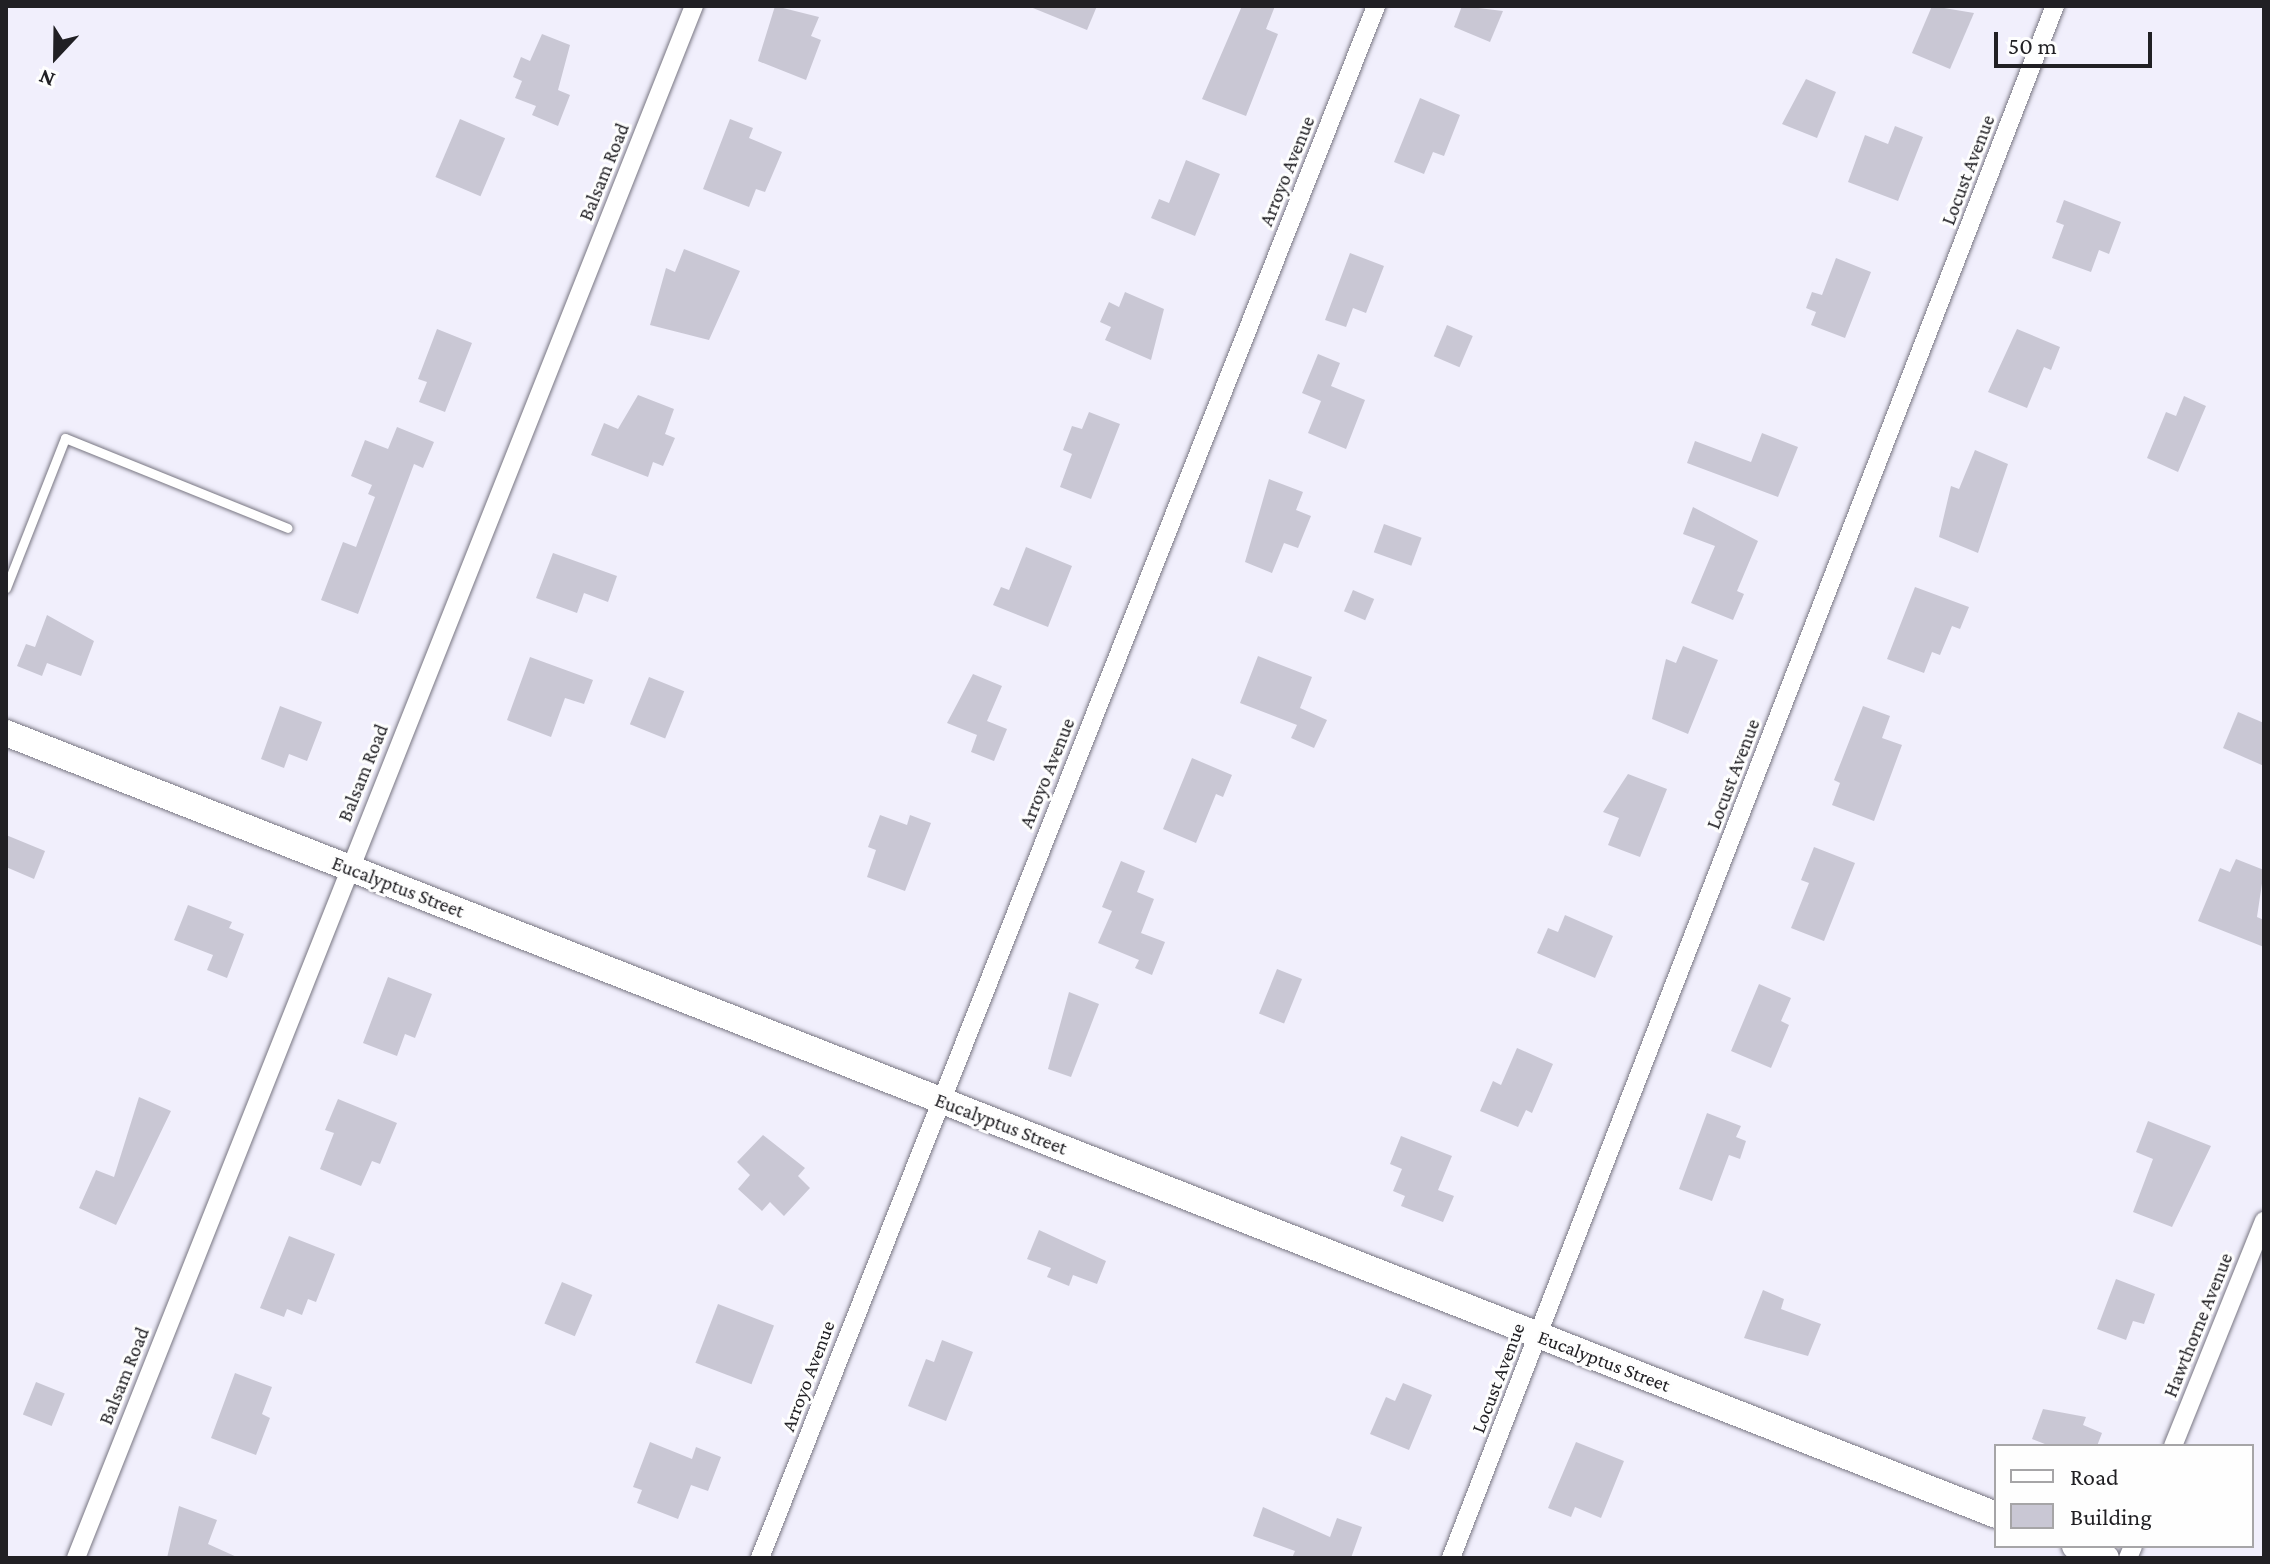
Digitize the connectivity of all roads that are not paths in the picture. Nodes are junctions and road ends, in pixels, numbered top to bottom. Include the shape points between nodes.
1 (694, 6) edge
2 (1376, 6) edge
3 (2055, 6) edge
4 (288, 528) dead end
5 (6, 588) edge
6 (6, 733) edge
7 (349, 868) junction
8 (940, 1100) junction
9 (2264, 1221) edge
10 (1538, 1335) junction
11 (2174, 1444) edge
12 (1994, 1514) edge
13 (2080, 1548) edge
14 (76, 1558) edge
15 (760, 1558) edge
16 (1451, 1558) edge
17 (2106, 1558) edge

1 - 7 street, Balsam Road
2 - 8 street, Arroyo Avenue
3 - 10 street, Locust Avenue
4 - 5 lane via 65,438
6 - 7 main road, Eucalyptus Street
7 - 8 main road, Eucalyptus Street
7 - 14 street, Balsam Road
8 - 10 main road, Eucalyptus Street
8 - 15 street, Arroyo Avenue
9 - 11 street, Hawthorne Avenue
10 - 12 main road, Eucalyptus Street
10 - 16 street, Locust Avenue
13 - 17 main road

